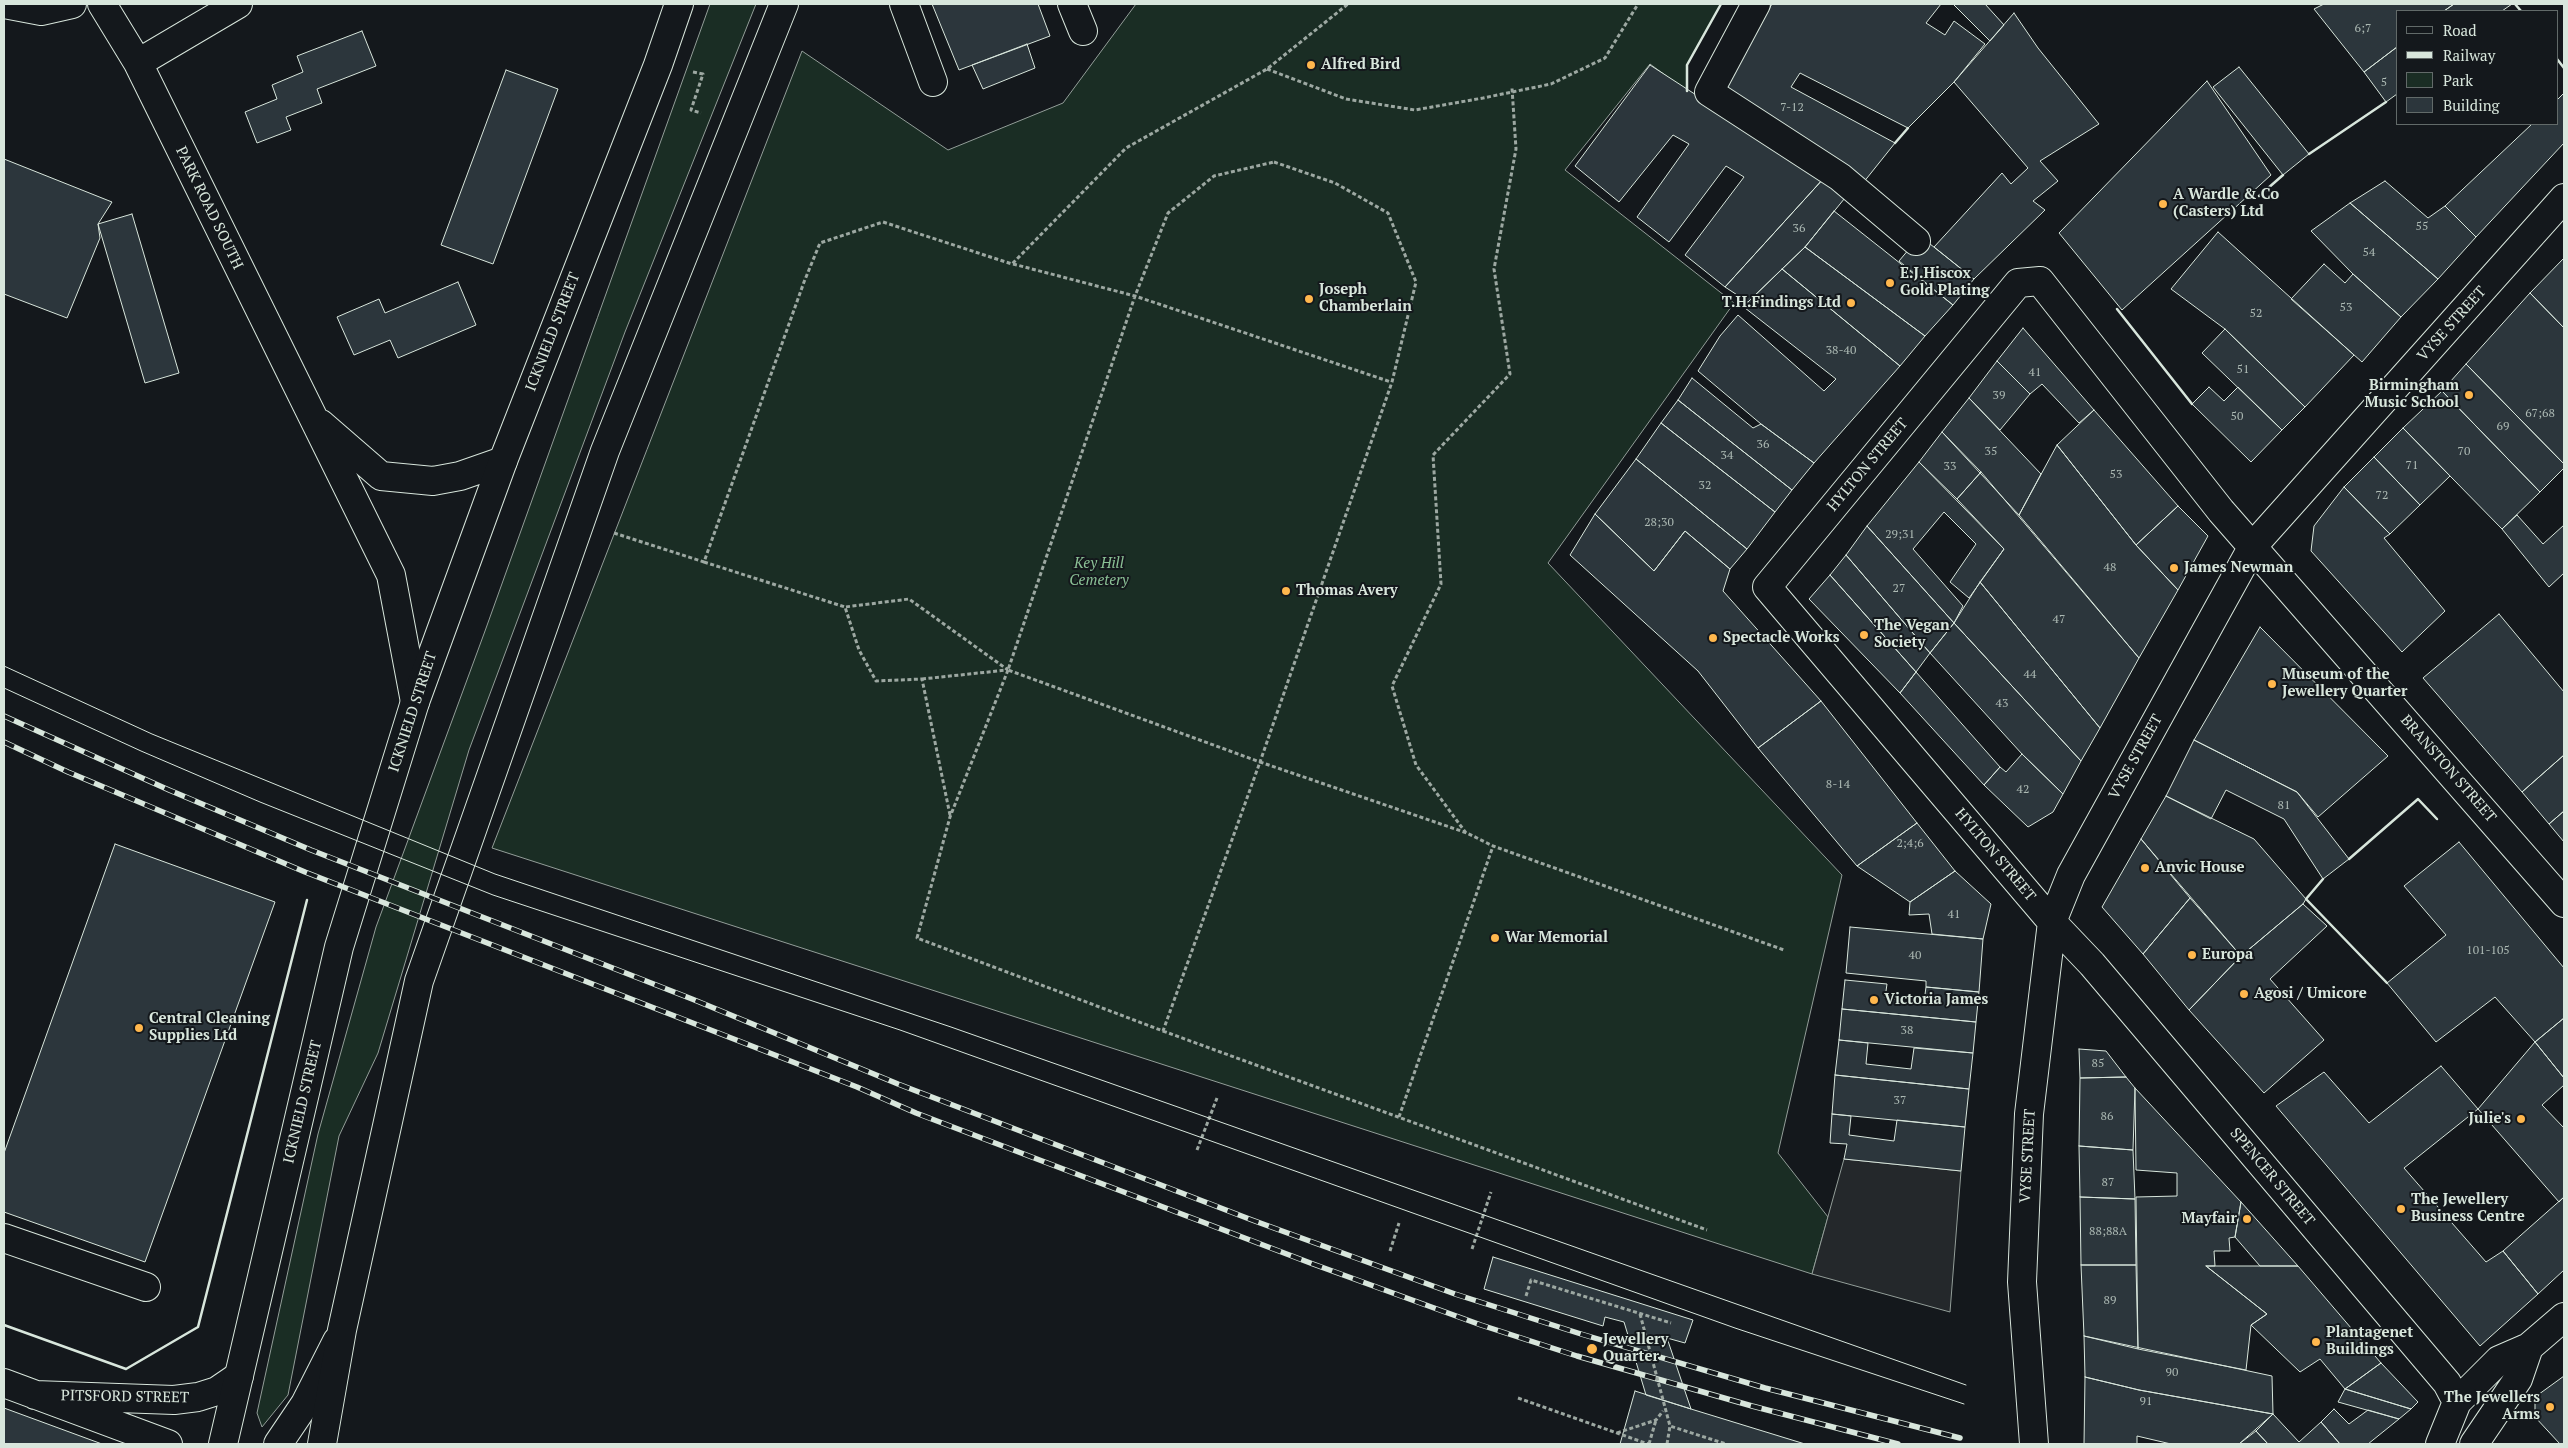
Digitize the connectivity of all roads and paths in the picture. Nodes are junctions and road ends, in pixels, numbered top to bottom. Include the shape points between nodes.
1 (4, 4) edge
2 (72, 4) edge
3 (102, 4) edge
4 (238, 4) edge
5 (679, 4) edge
6 (784, 4) edge
7 (904, 4) edge
8 (1072, 4) edge
9 (1348, 4) edge
10 (1638, 4) edge
11 (1756, 4) edge
12 (1083, 31) dead end
13 (138, 63) junction
14 (658, 64) junction
15 (1266, 69) junction
16 (933, 82) dead end
17 (1512, 88) dead end
18 (735, 121) junction
19 (2564, 198) edge
20 (1916, 241) dead end
21 (1012, 264) junction
22 (1135, 296) junction
23 (1392, 382) junction
24 (310, 415) junction
25 (503, 461) junction
26 (607, 530) dead end
27 (2253, 546) junction
28 (704, 562) junction
29 (845, 607) junction
30 (1008, 670) junction
31 (922, 679) junction
32 (415, 702) junction
33 (1260, 762) junction
34 (950, 817) junction
35 (1467, 833) junction
36 (1493, 846) junction
37 (2564, 902) edge
38 (2052, 922) junction
39 (1784, 950) dead end
40 (1163, 1031) junction
41 (1217, 1098) dead end
42 (1399, 1117) junction
43 (1197, 1150) dead end
44 (1490, 1192) dead end
45 (1399, 1223) dead end
46 (1707, 1230) dead end
47 (4, 1238) edge
48 (1472, 1249) dead end
49 (1390, 1251) dead end
50 (146, 1287) dead end
51 (1526, 1296) dead end
52 (1640, 1314) junction
53 (2564, 1317) edge
54 (1671, 1323) dead end
55 (342, 1330) junction
56 (2529, 1347) junction
57 (239, 1376) junction
58 (4, 1383) edge
59 (35, 1395) junction
60 (1518, 1398) dead end
61 (2457, 1402) junction
62 (1663, 1411) dead end
63 (1656, 1420) junction
64 (1670, 1426) junction
65 (1616, 1434) junction
66 (168, 1444) edge
67 (223, 1444) edge
68 (278, 1444) edge
69 (322, 1444) edge
70 (1648, 1444) edge
71 (1667, 1444) edge
72 (1726, 1444) edge
73 (2034, 1444) edge
74 (2440, 1444) edge
75 (2474, 1444) edge

1 - 2 main road via 41,10
3 - 13 main road, PARK ROAD SOUTH
4 - 13 main road
5 - 14 main road, ICKNIELD STREET
6 - 18 main road
7 - 16 main road
8 - 12 main road
9 - 15 path
10 - 15 path via 1606,58 1550,84 1415,110 1346,99
11 - 20 main road via 1709,92 1840,177
13 - 24 main road, PARK ROAD SOUTH
14 - 18 path via 703,74 691,110
14 - 25 main road, ICKNIELD STREET
15 - 21 path via 1126,148
17 - 35 path via 1516,149 1494,269 1510,374 1434,455 1442,584 1392,686 1416,765
18 - 55 main road via 606,451 419,981
19 - 27 main road, VYSE STREET
21 - 22 path
21 - 28 path via 883,222 820,243
22 - 23 path
22 - 23 path via 1168,213 1214,176 1274,162 1335,183 1388,213 1416,282
22 - 30 path
23 - 33 path
24 - 25 main road, PARK ROAD SOUTH via 381,476 433,481 460,476
24 - 32 main road, PARK ROAD SOUTH via 391,575
25 - 32 main road, ICKNIELD STREET
26 - 28 path
27 - 37 main road, BRANSTON STREET
27 - 38 main road, VYSE STREET via 2071,875
27 - 38 main road, HYLTON STREET via 2221,511 2040,281 2018,283 1767,587
28 - 29 path
29 - 30 path via 909,599
29 - 31 path via 860,650 876,681
30 - 31 path
30 - 33 path
30 - 34 path
31 - 34 path
32 - 57 main road, ICKNIELD STREET via 339,947
33 - 35 path
33 - 40 path
34 - 40 path via 917,938
35 - 36 path
36 - 39 path
36 - 42 path
38 - 61 main road, SPENCER STREET via 2086,957 2447,1383
38 - 73 main road, VYSE STREET via 2029,1114 2022,1282
40 - 42 path
41 - 43 path
42 - 46 path
44 - 48 path
45 - 49 path
47 - 50 main road
51 - 52 path via 1531,1280
52 - 54 path
52 - 64 path, bridge
53 - 56 main road
55 - 68 main road via 305,1404
55 - 69 main road
56 - 61 main road via 2499,1360
56 - 75 main road via 2518,1379
57 - 59 main road, PITSFORD STREET via 198,1398
57 - 67 main road, ICKNIELD STREET
58 - 59 main road, PITSFORD STREET
59 - 66 main road, PITSFORD STREET
60 - 65 path
61 - 74 main road
62 - 63 path
63 - 65 path
63 - 70 path
64 - 71 path
64 - 72 path
65 - 70 path

